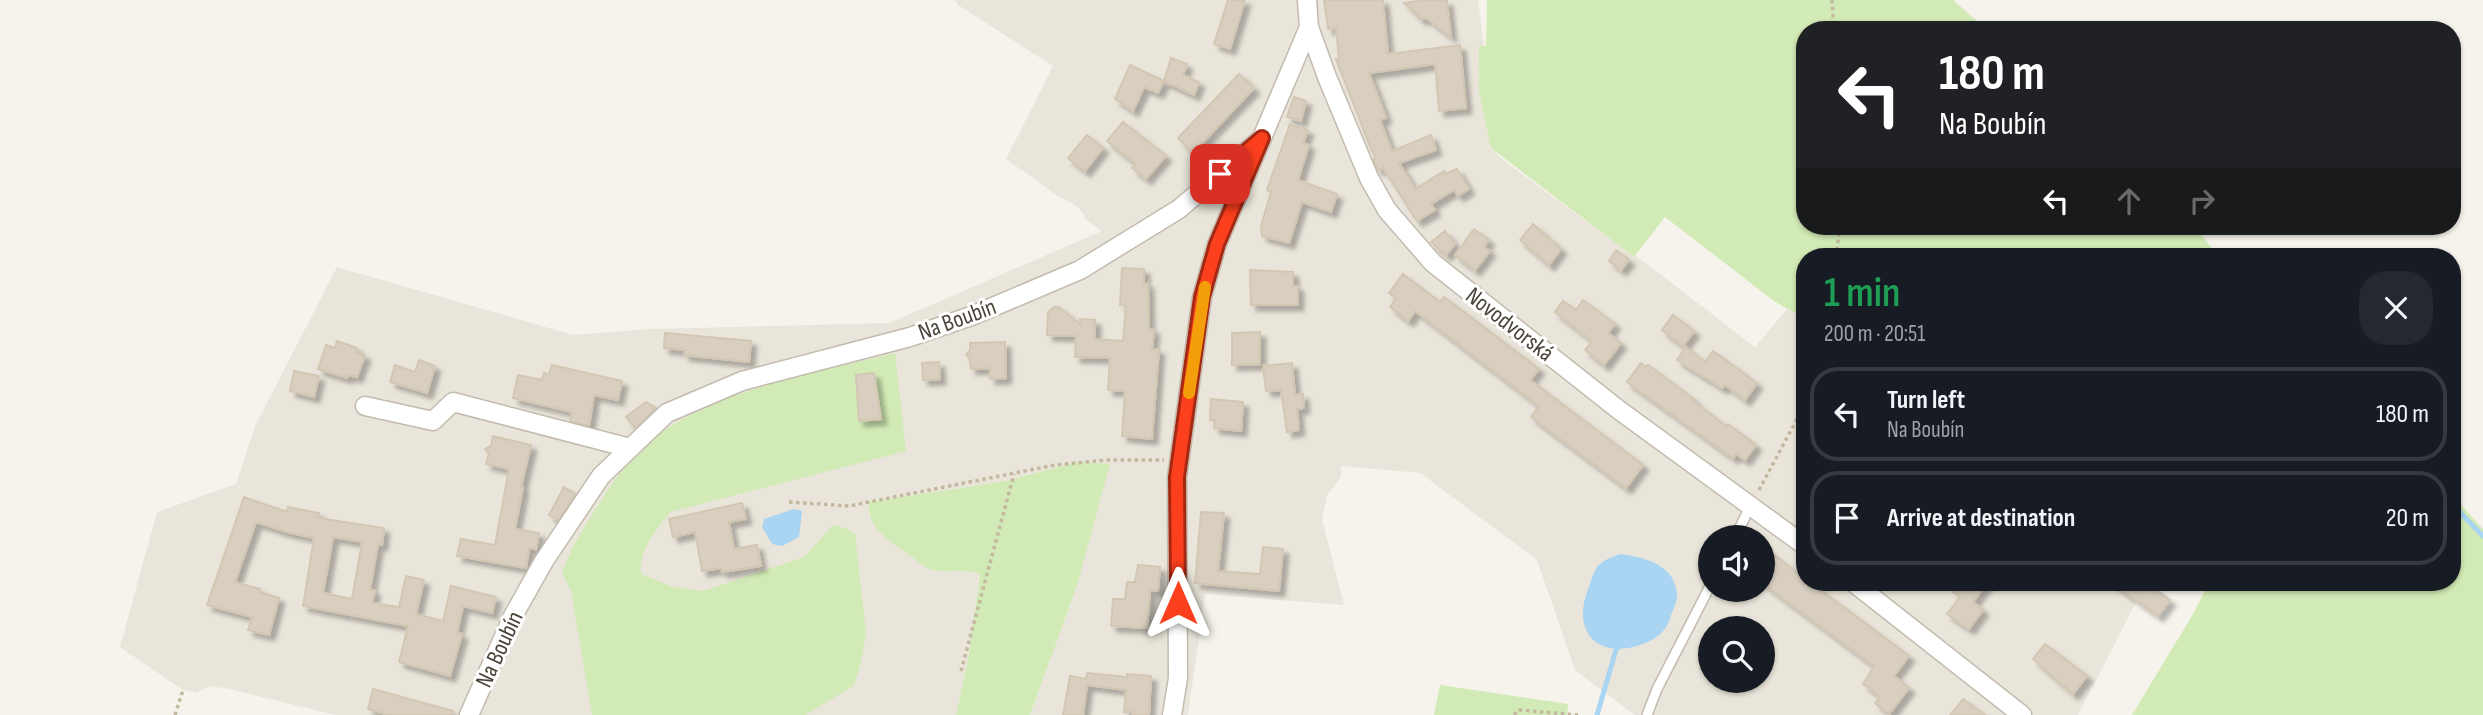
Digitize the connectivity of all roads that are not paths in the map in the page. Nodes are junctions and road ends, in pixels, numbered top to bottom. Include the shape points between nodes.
1 (1307, 0) edge
2 (1310, 27) junction
3 (1262, 138) junction
4 (365, 406) dead end
5 (630, 448) junction
6 (1751, 505) junction
7 (1741, 525) edge
8 (1796, 538) edge
9 (1864, 591) edge
10 (1702, 602) edge
11 (468, 715) edge
12 (1172, 715) edge
13 (1647, 715) edge
14 (2022, 715) edge

1 - 2 street, Novodvorská
2 - 3 street
2 - 6 street, Novodvorská via 1369,178 1387,210 1433,263 1619,410
3 - 5 street, Na Boubín via 1179,209 1080,270 910,337 742,381 667,413
3 - 12 street via 1217,244 1202,297 1177,477 1178,678
4 - 5 street via 433,421 453,402
5 - 11 street, Na Boubín via 601,476 544,561
6 - 7 lane
6 - 8 street, Novodvorská
9 - 14 street
10 - 13 lane

